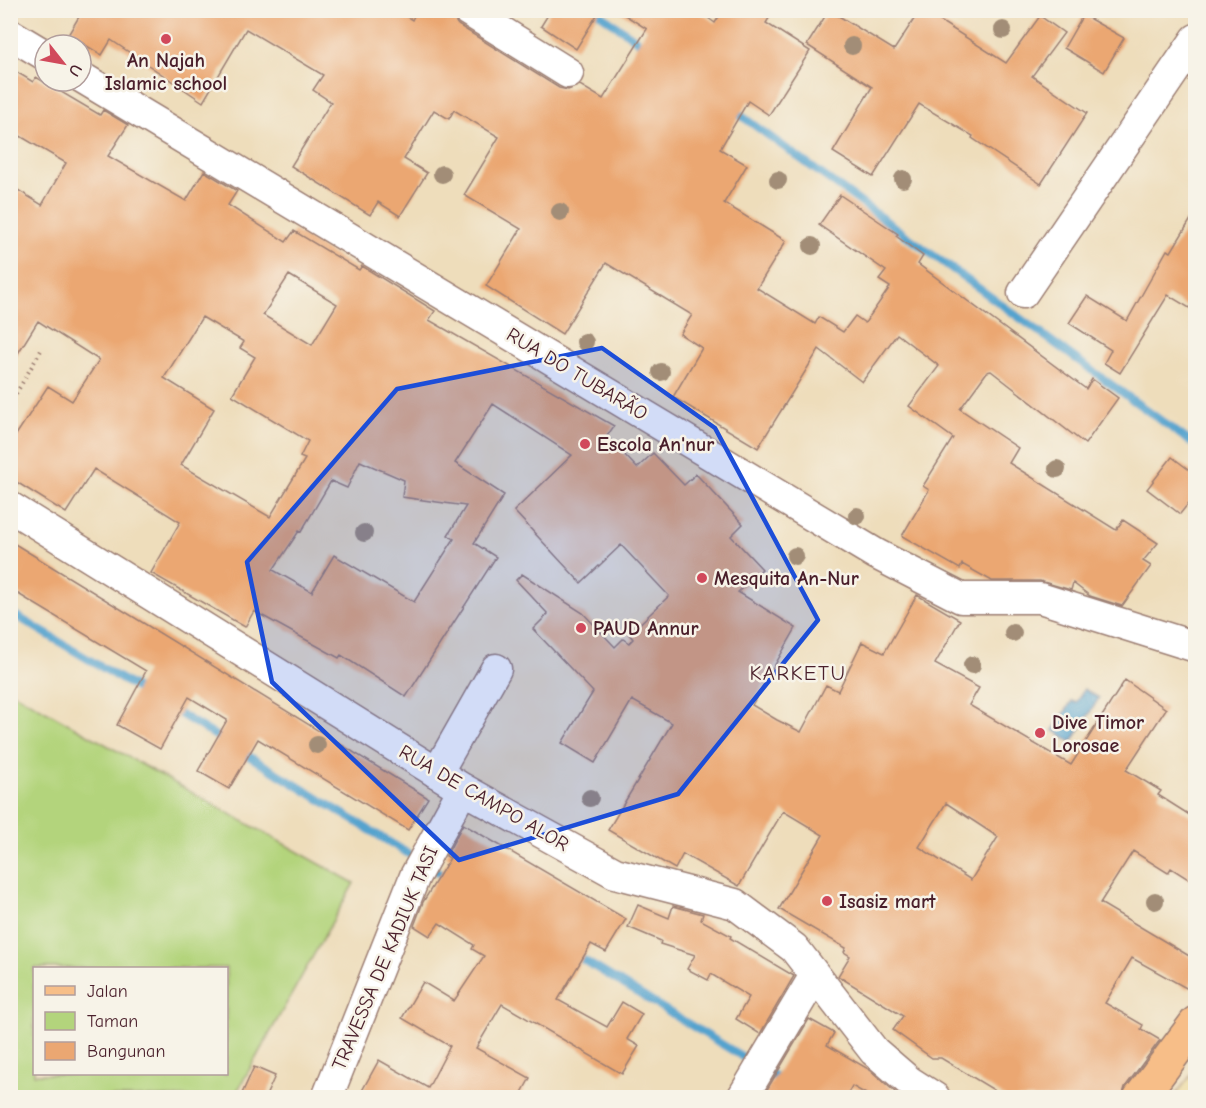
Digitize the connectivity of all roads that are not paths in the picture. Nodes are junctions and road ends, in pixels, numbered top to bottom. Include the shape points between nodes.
1 (467, 10) edge
2 (10, 34) edge
3 (1196, 39) edge
4 (33, 48) edge
5 (568, 73) dead end
6 (93, 83) edge
7 (1023, 294) dead end
8 (10, 507) edge
9 (1196, 647) edge
10 (496, 669) dead end
11 (437, 773) junction
12 (463, 789) junction
13 (814, 977) junction
14 (1196, 1023) edge
15 (747, 1092) edge
16 (327, 1098) edge
17 (935, 1098) edge
18 (1140, 1098) edge

1 - 5 street
2 - 4 street
3 - 7 street
6 - 9 street, RUA DO TUBARÃO via 876,554 961,598 1040,598
8 - 11 street, RUA DE CAMPO ALOR
10 - 11 street
11 - 12 street, RUA DE CAMPO ALOR
12 - 13 street, RUA DE CAMPO ALOR via 615,873 735,904 794,948
12 - 16 street, TRAVESSA DE KADIUK TASI via 415,876
13 - 15 street
13 - 17 street, RUA DE CAMPO ALOR via 874,1051 910,1083
14 - 18 main road

